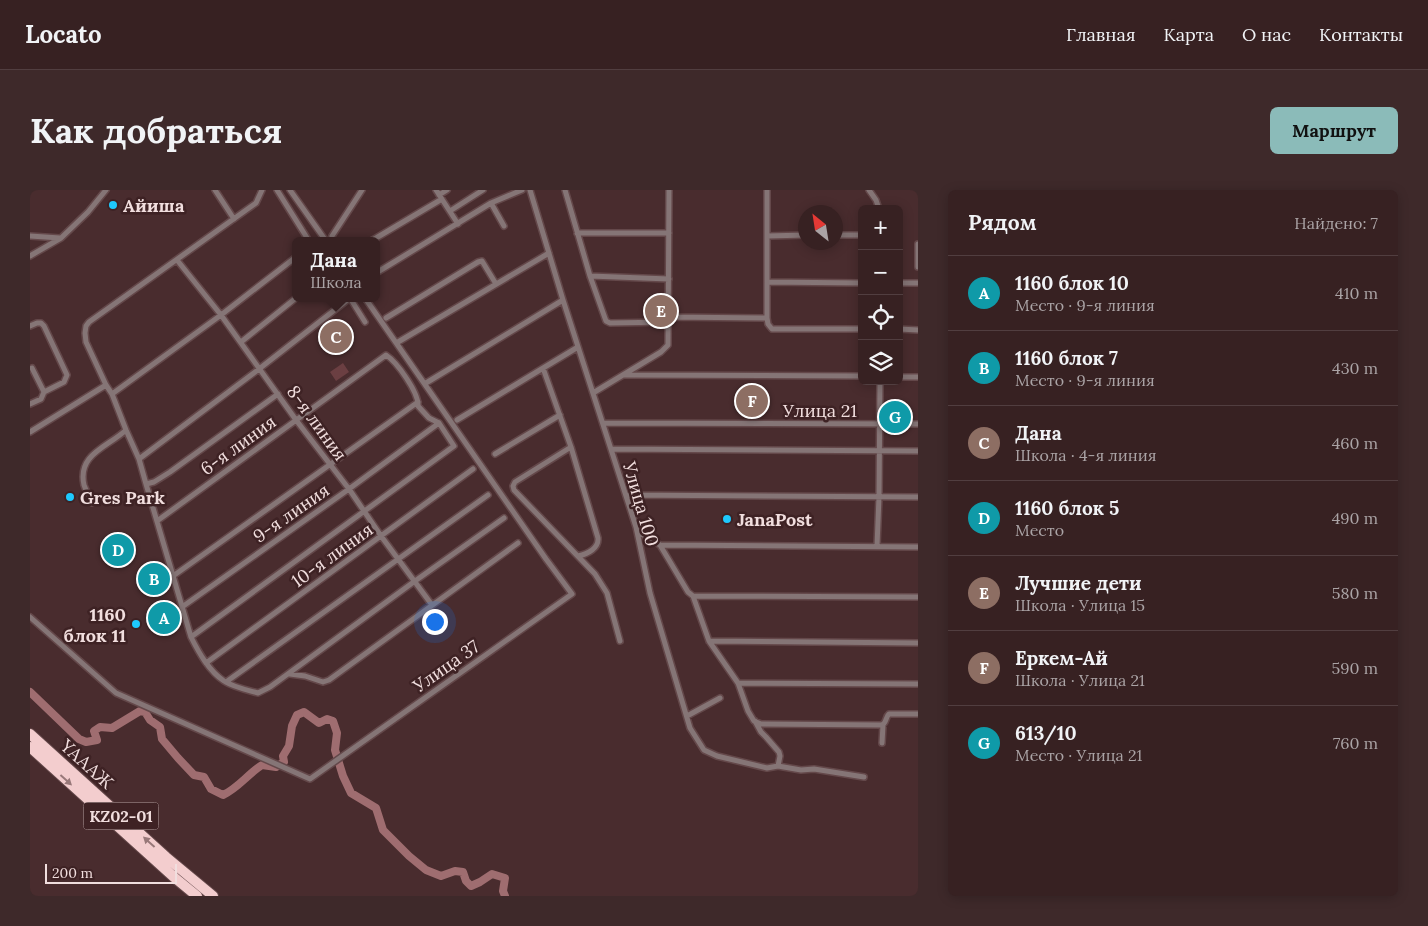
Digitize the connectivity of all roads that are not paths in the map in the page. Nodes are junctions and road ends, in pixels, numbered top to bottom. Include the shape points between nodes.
1 (106, 190) edge
2 (215, 190) edge
3 (262, 190) edge
4 (278, 190) edge
5 (292, 190) edge
6 (362, 190) edge
7 (447, 190) edge
8 (483, 190) edge
9 (522, 190) edge
10 (530, 190) edge
11 (564, 190) edge
12 (669, 190) edge
13 (767, 190) edge
14 (869, 190) edge
15 (439, 195) edge
16 (491, 203) junction
17 (878, 205) edge
18 (450, 211) junction
19 (234, 219) junction
20 (458, 224) junction
21 (504, 226) dead end
22 (577, 233) junction
23 (669, 233) junction
24 (843, 235) edge
25 (858, 235) edge
26 (30, 236) edge
27 (332, 236) dead end
28 (767, 236) junction
29 (798, 236) edge
30 (307, 237) edge
31 (323, 237) edge
32 (377, 237) edge
33 (61, 238) junction
34 (918, 244) edge
35 (549, 253) junction
36 (30, 256) edge
37 (177, 260) junction
38 (292, 260) edge
39 (918, 267) edge
40 (380, 271) edge
41 (590, 276) junction
42 (668, 279) junction
43 (767, 282) junction
44 (858, 283) edge
45 (903, 283) edge
46 (918, 283) edge
47 (496, 284) junction
48 (563, 300) junction
49 (292, 301) edge
50 (345, 302) edge
51 (352, 302) edge
52 (368, 302) edge
53 (221, 315) junction
54 (386, 318) dead end
55 (767, 318) junction
56 (669, 320) junction
57 (365, 322) dead end
58 (30, 326) edge
59 (858, 329) edge
60 (903, 330) edge
61 (918, 330) edge
62 (241, 342) junction
63 (398, 342) dead end
64 (578, 347) junction
65 (32, 368) dead end
66 (543, 368) junction
67 (259, 369) junction
68 (624, 375) junction
69 (858, 376) edge
70 (903, 377) edge
71 (918, 377) edge
72 (426, 383) dead end
73 (106, 385) junction
74 (880, 385) edge
75 (44, 392) junction
76 (593, 393) junction
77 (112, 394) junction
78 (278, 394) junction
79 (418, 402) junction
80 (30, 404) edge
81 (560, 415) junction
82 (296, 420) junction
83 (457, 420) dead end
84 (603, 423) junction
85 (439, 424) junction
86 (880, 424) junction
87 (918, 424) edge
88 (126, 430) junction
89 (31, 431) edge
90 (571, 447) junction
91 (611, 449) junction
92 (880, 451) junction
93 (918, 451) edge
94 (494, 454) dead end
95 (139, 458) junction
96 (330, 465) junction
97 (473, 469) dead end
98 (146, 484) junction
99 (348, 489) junction
100 (488, 495) dead end
101 (626, 495) junction
102 (879, 497) junction
103 (918, 497) edge
104 (92, 503) dead end
105 (363, 511) junction
106 (504, 518) dead end
107 (157, 521) junction
108 (637, 531) junction
109 (381, 536) junction
110 (518, 543) dead end
111 (660, 545) junction
112 (877, 546) junction
113 (918, 547) edge
114 (578, 556) junction
115 (398, 559) junction
116 (173, 576) junction
117 (415, 581) junction
118 (693, 596) junction
119 (918, 597) edge
120 (432, 605) junction
121 (182, 607) junction
122 (30, 617) edge
123 (190, 637) junction
124 (620, 641) dead end
125 (709, 641) junction
126 (918, 643) edge
127 (206, 663) junction
128 (289, 674) junction
129 (226, 682) junction
130 (738, 682) junction
131 (918, 684) edge
132 (720, 698) dead end
133 (918, 714) edge
134 (686, 716) junction
135 (754, 721) junction
136 (883, 725) junction
137 (30, 734) edge
138 (882, 743) dead end
139 (30, 747) edge
140 (778, 766) junction
141 (864, 777) dead end
142 (197, 896) edge
143 (213, 896) edge

1 - 33 street
2 - 19 street
3 - 19 street via 256,203
4 - 30 street
5 - 31 street
6 - 27 street
7 - 15 street
8 - 18 street
9 - 16 street
10 - 35 street, Улица 100
11 - 22 street
12 - 23 street
13 - 28 street
14 - 17 street
15 - 18 street
15 - 32 street
16 - 20 street
16 - 21 street
18 - 20 street
19 - 37 street
20 - 40 street
22 - 23 street
22 - 41 street
23 - 42 street
24 - 25 street
26 - 33 street
28 - 29 street
28 - 43 street
33 - 36 street
34 - 39 street
35 - 47 street
35 - 48 street, Улица 100
37 - 53 street, 8-я линия
37 - 73 street via 86,326 86,342
38 - 53 street
41 - 42 street
41 - 56 street via 607,323
42 - 56 street
43 - 44 street
43 - 55 street
45 - 46 street
47 - 54 street via 482,261
47 - 63 street
48 - 64 street, Улица 100
48 - 72 street
49 - 62 street
50 - 67 street
51 - 57 street
52 - 122 street, Улица 37 via 572,594 310,780 116,693
53 - 62 street, 8-я линия
53 - 77 street
55 - 56 street
55 - 59 street via 772,329
56 - 68 street via 666,348
58 - 75 street via 37,323 44,326 67,375 64,382
60 - 61 street
62 - 67 street, 8-я линия
64 - 66 street
64 - 76 street, Улица 100
65 - 75 street
66 - 81 street
66 - 83 street
67 - 78 street, 8-я линия
67 - 95 street
68 - 69 street
68 - 76 street
70 - 71 street
73 - 77 street
73 - 89 street
74 - 86 street
75 - 80 street via 41,399
76 - 84 street, Улица 100
77 - 88 street
78 - 82 street, 8-я линия
78 - 98 street via 170,472
79 - 82 street, 6-я линия via 405,376 386,355
79 - 85 street, 6-я линия via 422,412
79 - 96 street
81 - 90 street
81 - 94 street
82 - 96 street, 8-я линия
82 - 107 street, 6-я линия
84 - 86 street, Улица 21
84 - 91 street, Улица 100
85 - 99 street, 9-я линия
85 - 105 street, 6-я линия via 454,446
86 - 87 street, Улица 21
86 - 92 street
88 - 95 street
88 - 104 street via 86,462 84,485
90 - 114 street via 599,542 595,548
90 - 114 street via 513,486
91 - 92 street
91 - 101 street, Улица 100
92 - 93 street
92 - 102 street
95 - 98 street
96 - 99 street, 8-я линия
96 - 116 street
97 - 109 street, 10-я линия
98 - 107 street
99 - 105 street, 8-я линия
99 - 121 street, 9-я линия
100 - 115 street
101 - 102 street
101 - 108 street, Улица 100
102 - 103 street
102 - 112 street
105 - 109 street, 8-я линия
105 - 123 street
106 - 117 street
107 - 116 street
108 - 111 street
108 - 134 street, Улица 100 via 650,593
109 - 115 street, 8-я линия
109 - 127 street, 10-я линия
110 - 120 street
111 - 112 street
111 - 118 street
112 - 113 street
114 - 124 street via 607,593
115 - 117 street, 8-я линия
115 - 129 street
116 - 121 street
117 - 120 street, 8-я линия
117 - 128 street
118 - 119 street
118 - 125 street
120 - 128 street via 326,682
121 - 123 street
123 - 127 street
125 - 126 street
125 - 130 street
127 - 129 street
128 - 129 street via 258,693
130 - 131 street
130 - 135 street
132 - 134 street
133 - 136 street via 889,714
134 - 140 street, Улица 100 via 704,750 767,768
135 - 136 street via 761,724
135 - 140 street via 779,752
136 - 138 street
143 -> 137 highway, ҮАААЖ / KZ02-01
139 -> 142 highway, ҮАААЖ / KZ02-01
140 - 141 street, Улица 100

